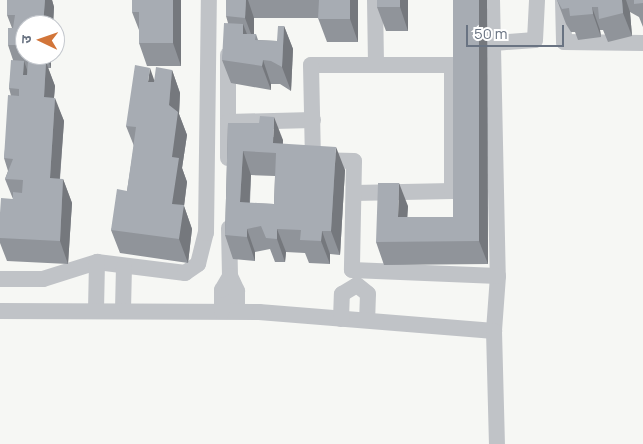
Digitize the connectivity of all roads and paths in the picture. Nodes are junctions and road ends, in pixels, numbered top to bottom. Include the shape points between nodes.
1 (209, 0) edge
2 (376, 0) edge
3 (492, 0) edge
4 (537, 0) edge
5 (563, 0) edge
6 (228, 38) edge
7 (494, 43) junction
8 (643, 43) edge
9 (376, 65) junction
10 (313, 120) junction
11 (228, 122) junction
12 (228, 180) edge
13 (354, 193) junction
14 (229, 209) edge
15 (97, 262) junction
16 (124, 267) junction
17 (498, 276) junction
18 (357, 278) junction
19 (0, 279) edge
20 (96, 310) junction
21 (123, 310) junction
22 (0, 311) edge
23 (229, 311) junction
24 (341, 319) junction
25 (367, 320) junction
26 (494, 331) junction
27 (497, 444) edge

1 - 16 street via 206,233 200,260 185,273
2 - 9 street
3 - 7 street
4 - 7 street via 535,40
5 - 8 street via 564,42
6 - 11 street
7 - 17 street
9 - 10 street via 311,65
9 - 13 street via 452,64 452,191
10 - 11 street
10 - 13 street via 313,160 354,161
11 - 12 street
13 - 18 street via 352,270
14 - 23 street via 230,276 222,290
15 - 16 street
15 - 19 street via 43,279
15 - 20 street
16 - 21 street
17 - 18 street
17 - 26 street
18 - 24 street via 342,294
18 - 25 street via 368,294
20 - 21 street
20 - 22 street
21 - 23 street
23 - 24 street
24 - 25 street
25 - 26 street
26 - 27 street

